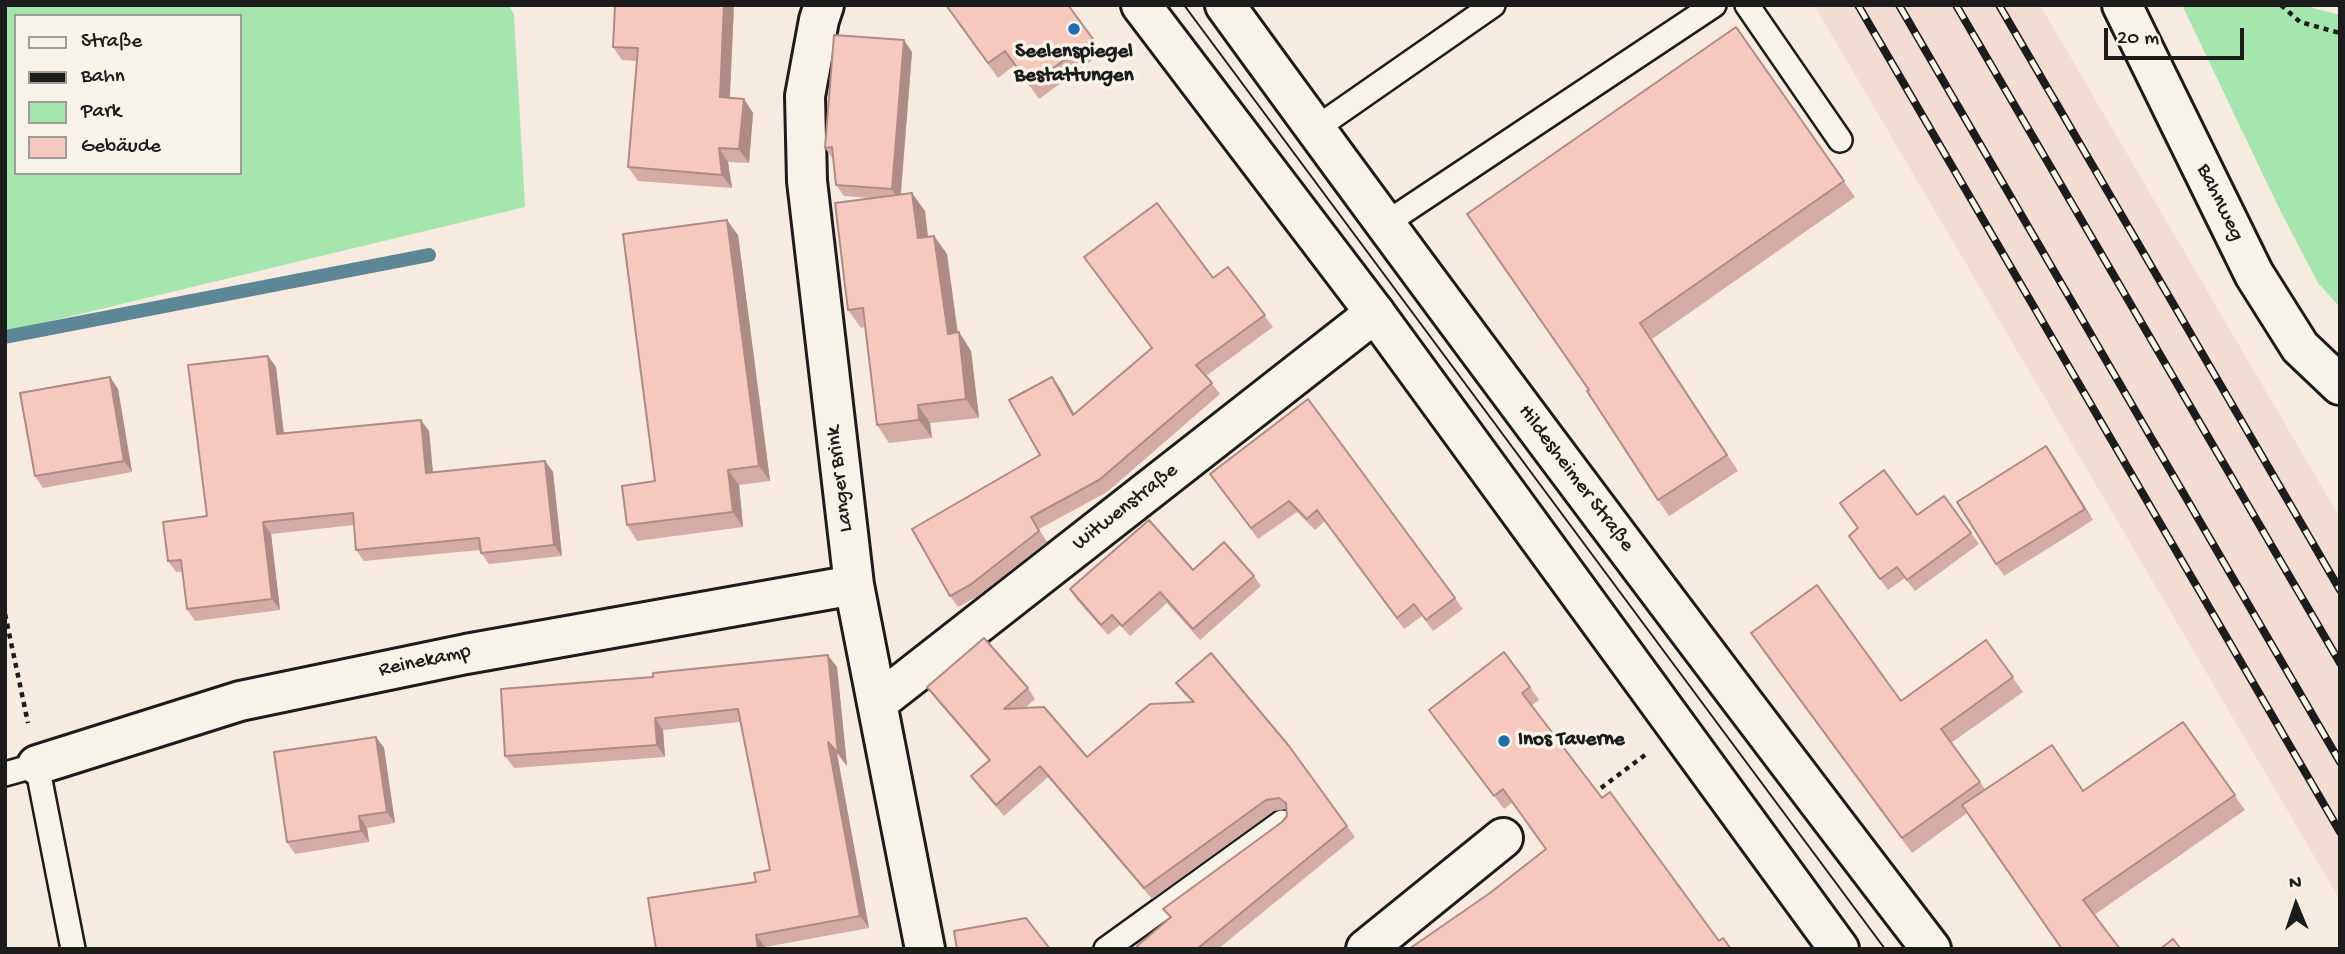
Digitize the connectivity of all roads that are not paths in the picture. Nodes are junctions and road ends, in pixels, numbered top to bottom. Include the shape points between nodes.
1 (824, 5) edge
2 (1141, 5) edge
3 (1225, 5) edge
4 (1493, 5) edge
5 (1714, 5) edge
6 (1747, 5) edge
7 (2122, 5) edge
8 (1315, 129) junction
9 (1840, 140) dead end
10 (1385, 224) junction
11 (1375, 313) junction
12 (2340, 385) edge
13 (854, 585) junction
14 (877, 703) junction
15 (21, 769) edge
16 (1282, 822) edge
17 (1503, 838) dead end
18 (73, 949) edge
19 (925, 949) edge
20 (1106, 949) edge
21 (1366, 949) edge
22 (1839, 949) edge
23 (1931, 949) edge

1 - 13 street, Langer Brink via 805,96 807,181
2 - 11 street
3 - 8 street, Hildesheimer Straße
4 - 8 lane
5 - 10 lane
6 - 9 lane
7 - 12 street, Bahnweg via 2255,274 2300,347
8 - 10 street, Hildesheimer Straße
10 - 23 street, Hildesheimer Straße
11 - 14 street, Witwenstraße
11 - 22 street
13 - 14 street, Langer Brink
13 - 15 street, Reinekamp via 466,654 240,701
14 - 19 street, Langer Brink
15 - 18 lane
16 - 20 lane
17 - 21 street

